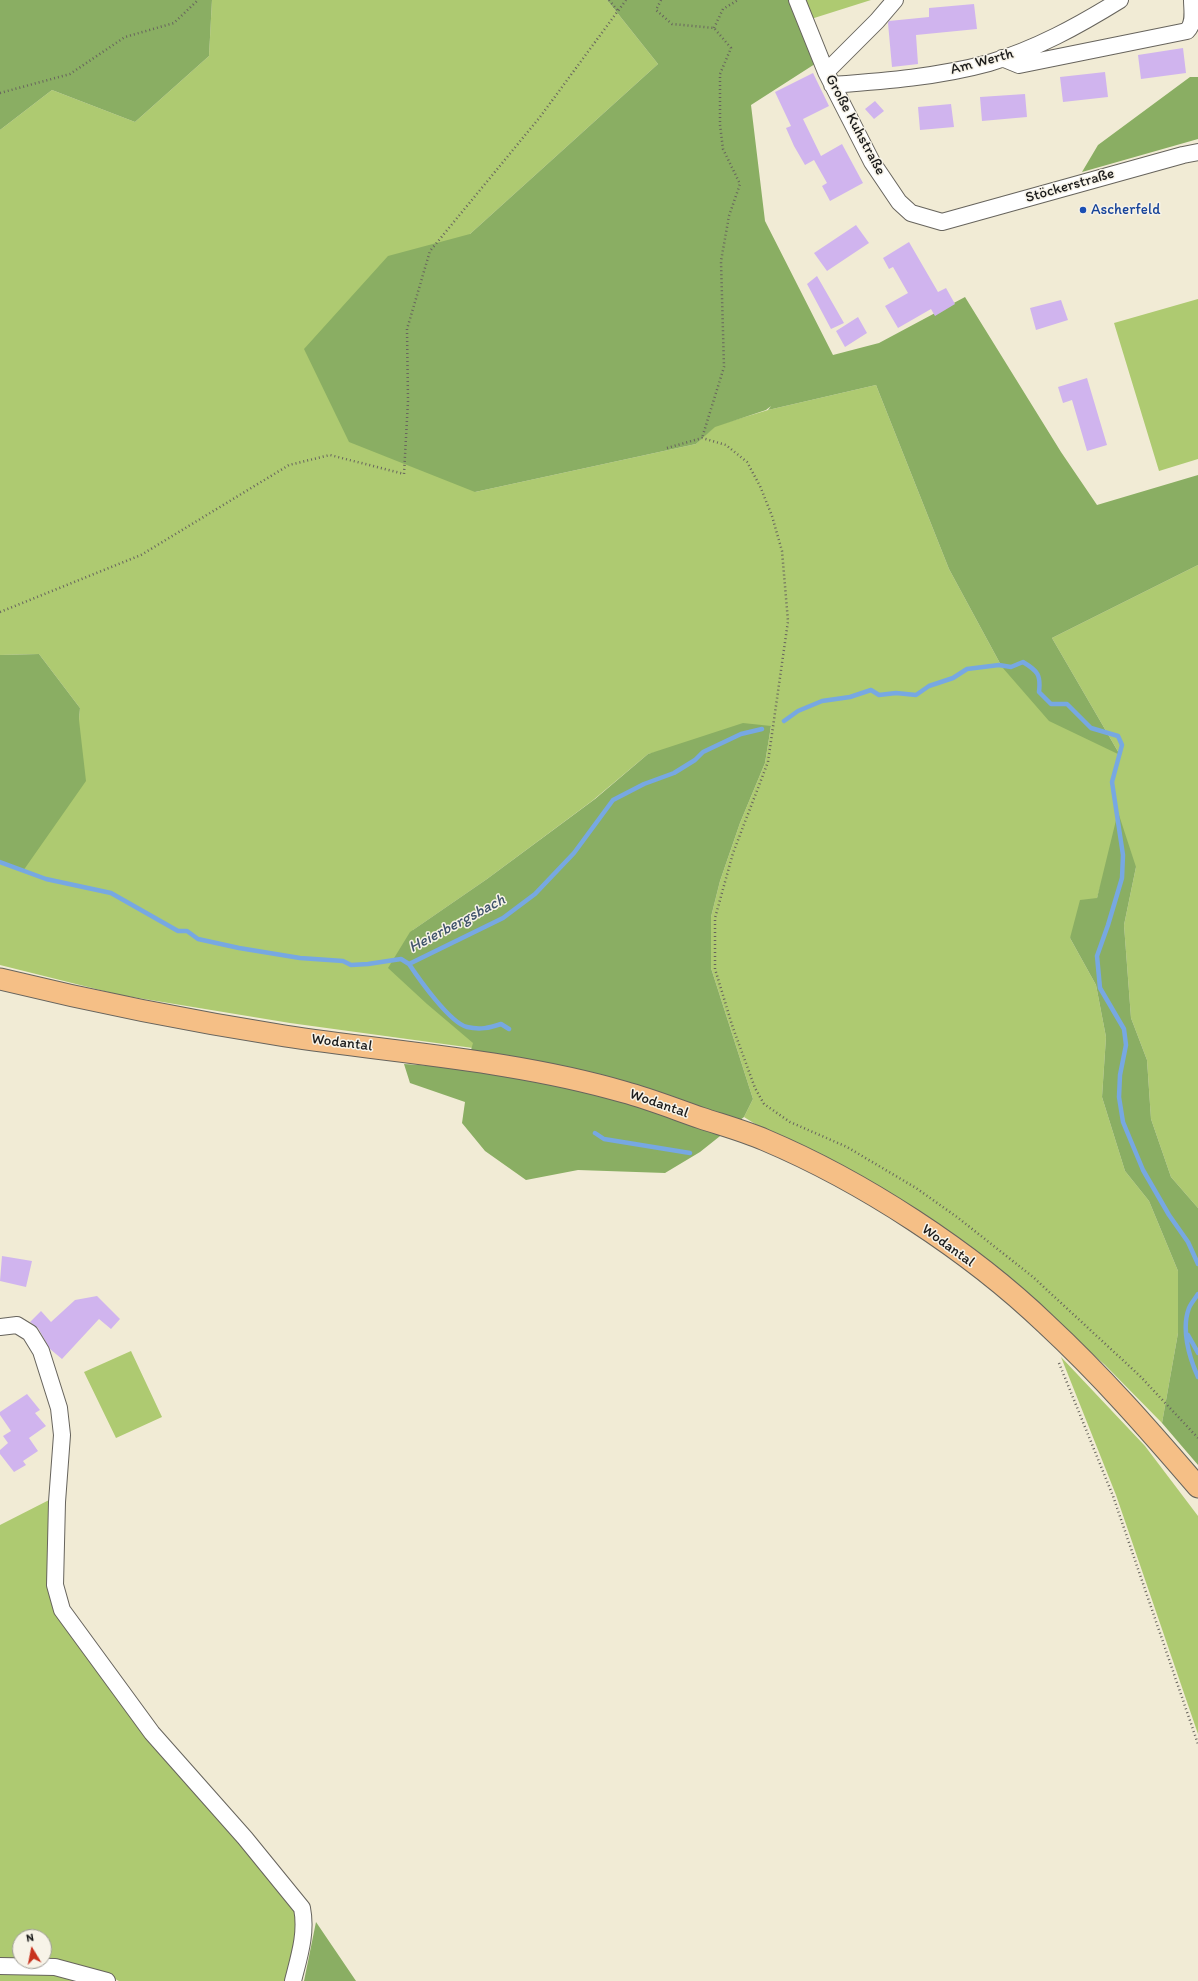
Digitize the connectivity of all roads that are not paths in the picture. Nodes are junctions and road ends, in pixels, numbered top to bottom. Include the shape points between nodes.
1 (797, 0) edge
2 (895, 0) edge
3 (1120, 0) edge
4 (1192, 0) edge
5 (1002, 58) junction
6 (829, 79) junction
7 (1198, 152) edge
8 (942, 222) joint
9 (0, 979) edge
10 (0, 1327) edge
11 (1198, 1487) edge
12 (0, 1966) edge
13 (107, 1981) edge
14 (294, 1981) edge

1 - 6 street, Große Kuhstraße
2 - 6 street
3 - 5 street, Am Werth via 1080,25
4 - 5 street via 1192,22 1187,31 1019,65
5 - 6 street, Am Werth via 933,75 875,82
6 - 8 street, Große Kuhstraße via 872,162 899,202 911,212
7 - 8 street, Stöckerstraße
9 - 11 main road, Wodantal via 107,1004 285,1036 456,1058 536,1072 623,1092 762,1139 819,1165 889,1205 956,1250 1010,1292 1086,1362
10 - 14 street via 17,1325 30,1333 41,1351 59,1408 62,1435 55,1585 62,1610 152,1733 245,1838 302,1908 303,1935
12 - 13 street via 56,1966

